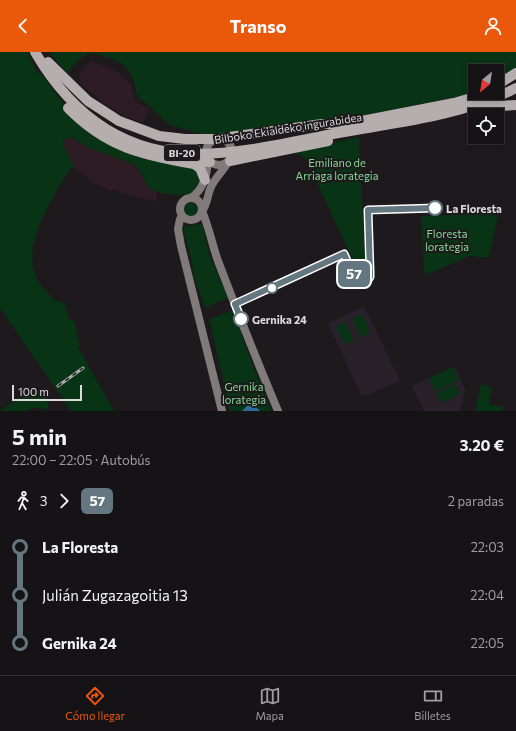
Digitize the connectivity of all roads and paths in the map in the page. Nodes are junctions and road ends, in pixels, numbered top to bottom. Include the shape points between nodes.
1 (36, 52) edge
2 (43, 52) edge
3 (45, 63) junction
4 (516, 73) edge
5 (516, 80) edge
6 (504, 81) edge
7 (504, 86) edge
8 (516, 88) edge
9 (468, 99) edge
10 (516, 105) edge
11 (426, 116) junction
12 (352, 127) junction
13 (218, 141) junction
14 (164, 159) junction
15 (208, 161) junction
16 (230, 162) junction
17 (205, 180) junction
18 (191, 198) junction
19 (202, 211) junction
20 (183, 217) junction
21 (222, 411) edge
22 (278, 411) edge

1 - 3 highway, BI-20
2 - 3 highway, BI-20
3 - 12 highway, Bilboko Ekialdeko ingurabidea / BI-20 via 71,93 97,116 129,134 168,146 220,146
3 - 13 highway via 88,101 119,121 159,136
3 - 14 highway via 47,77 54,90 82,121 115,143
4 - 6 highway
5 - 7 highway
8 - 11 highway, Bilboko Ekialdeko ingurabidea / BI-20 via 472,106
9 - 12 highway, Bilboko Ekialdeko ingurabidea / BI-20
10 - 11 highway via 452,116
11 - 12 highway, Bilboko Ekialdeko ingurabidea / BI-20
12 - 13 highway via 322,124
12 - 16 highway via 334,139
13 - 15 main road via 206,152
13 - 16 main road via 232,149
14 - 15 highway
14 - 17 highway via 198,166
15 - 16 main road via 218,165
15 - 17 main road
16 - 19 main road via 212,186 207,204
17 - 18 main road via 199,191
18 - 19 main road via 198,201
18 - 20 main road via 181,204
19 - 20 main road via 199,218 192,220
19 - 22 main road via 256,361
20 - 21 main road via 178,229

